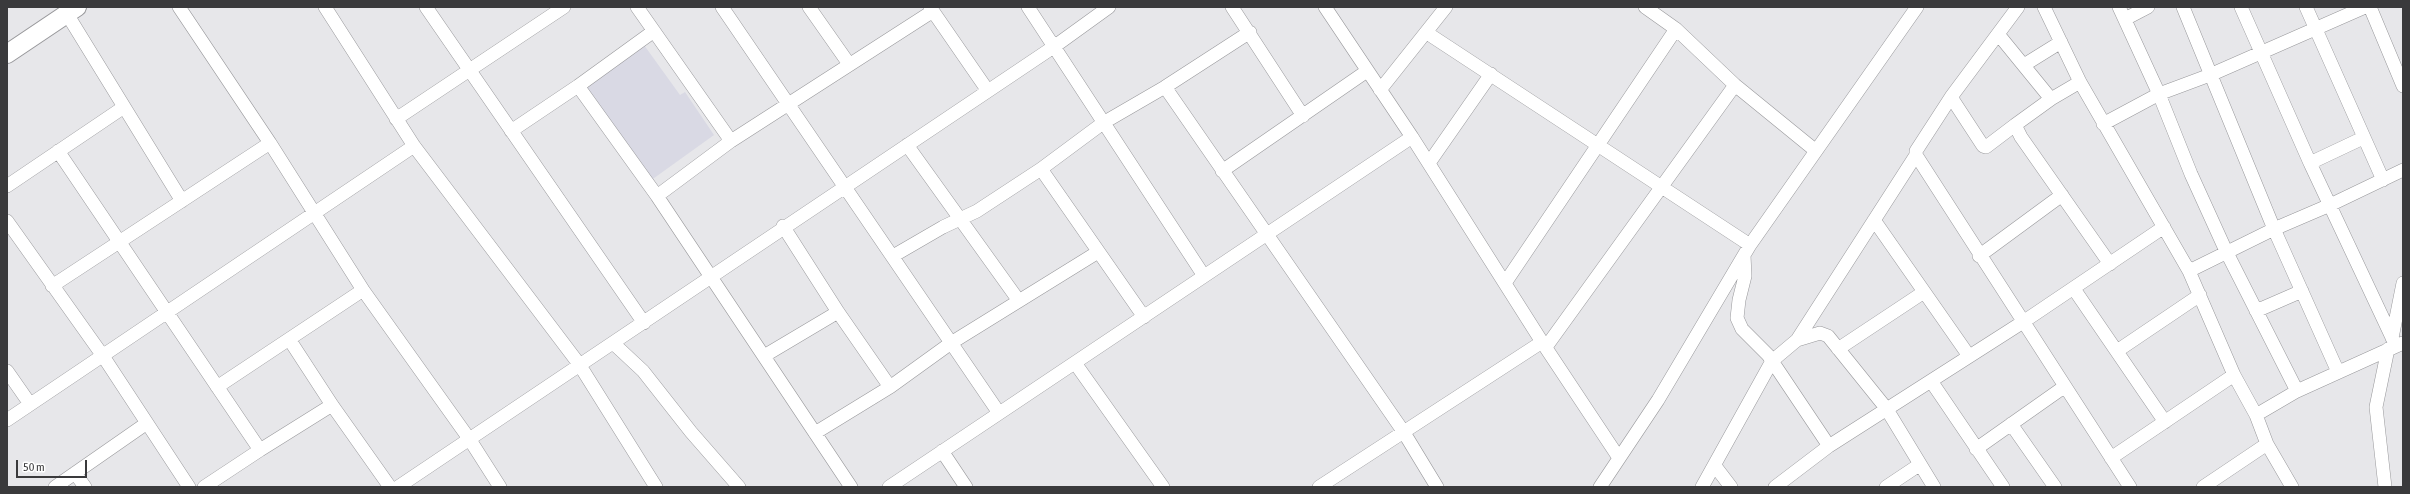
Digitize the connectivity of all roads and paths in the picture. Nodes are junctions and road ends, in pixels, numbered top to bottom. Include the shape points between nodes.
1 (179, 7) edge
2 (325, 7) edge
3 (426, 7) edge
4 (564, 7) edge
5 (637, 7) edge
6 (722, 7) edge
7 (809, 7) edge
8 (1028, 7) edge
9 (1109, 7) edge
10 (1232, 7) edge
11 (1325, 7) edge
12 (1446, 7) edge
13 (1645, 7) edge
14 (1917, 7) edge
15 (2018, 7) edge
16 (2044, 7) edge
17 (2148, 7) edge
18 (2183, 7) edge
19 (2241, 7) edge
20 (2306, 7) edge
21 (2365, 7) edge
22 (2370, 7) edge
23 (931, 9) edge
24 (72, 10) edge
25 (2122, 13) edge
26 (2315, 28) junction
27 (1676, 29) junction
28 (654, 31) junction
29 (1250, 32) junction
30 (1427, 33) junction
31 (1998, 34) junction
32 (2061, 42) junction
33 (1055, 46) junction
34 (2260, 52) junction
35 (7, 54) edge
36 (849, 64) junction
37 (2024, 65) junction
38 (469, 71) junction
39 (1367, 71) junction
40 (1491, 74) junction
41 (2210, 75) junction
42 (2080, 82) junction
43 (2403, 84) edge
44 (1735, 85) junction
45 (578, 86) junction
46 (1165, 87) junction
47 (1380, 90) junction
48 (988, 91) junction
49 (2159, 94) junction
50 (1951, 97) junction
51 (2052, 99) junction
52 (786, 104) junction
53 (124, 107) junction
54 (1303, 116) junction
55 (396, 119) junction
56 (1103, 123) junction
57 (2103, 124) junction
58 (2015, 125) junction
59 (511, 130) junction
60 (1412, 137) junction
61 (2363, 138) junction
62 (731, 141) junction
63 (270, 142) junction
64 (1599, 144) junction
65 (907, 145) junction
66 (414, 146) junction
67 (58, 151) junction
68 (1816, 151) junction
69 (1916, 155) junction
70 (1429, 163) junction
71 (2310, 163) junction
72 (1041, 169) junction
73 (2403, 170) edge
74 (1222, 171) junction
75 (2383, 180) junction
76 (1662, 185) junction
77 (7, 186) edge
78 (844, 187) junction
79 (2062, 195) junction
80 (657, 196) junction
81 (182, 201) junction
82 (2330, 205) junction
83 (315, 215) junction
84 (960, 219) junction
85 (1874, 220) junction
86 (7, 221) edge
87 (783, 226) junction
88 (2164, 227) junction
89 (2274, 229) junction
90 (1267, 234) junction
91 (120, 243) junction
92 (1747, 250) junction
93 (2226, 251) junction
94 (1098, 252) junction
95 (893, 256) junction
96 (1979, 256) junction
97 (2110, 264) junction
98 (2189, 271) junction
99 (1204, 276) junction
100 (710, 278) junction
101 (1505, 283) junction
102 (2403, 283) edge
103 (52, 286) junction
104 (2074, 289) junction
105 (363, 290) junction
106 (2302, 291) junction
107 (1924, 292) junction
108 (2200, 295) junction
109 (1019, 301) junction
110 (2256, 311) junction
111 (838, 312) junction
112 (167, 313) junction
113 (1144, 316) junction
114 (2023, 322) junction
115 (644, 323) junction
116 (289, 339) junction
117 (1798, 340) junction
118 (613, 343) junction
119 (951, 343) junction
120 (2395, 344) edge
121 (1544, 345) junction
122 (1838, 349) junction
123 (2117, 351) junction
124 (103, 356) junction
125 (764, 356) junction
126 (1968, 356) junction
127 (1772, 361) junction
128 (1075, 362) junction
129 (579, 364) junction
130 (7, 371) edge
131 (2338, 372) junction
132 (2234, 375) junction
133 (1931, 381) junction
134 (216, 387) junction
135 (890, 387) junction
136 (2064, 387) junction
137 (2297, 391) junction
138 (30, 404) junction
139 (332, 405) junction
140 (1886, 408) junction
141 (999, 413) junction
142 (2256, 415) junction
143 (7, 420) edge
144 (2165, 422) junction
145 (147, 423) junction
146 (2011, 424) junction
147 (1403, 431) junction
148 (815, 433) junction
149 (470, 440) junction
150 (2267, 444) junction
151 (1829, 446) junction
152 (1976, 449) junction
153 (260, 450) junction
154 (942, 451) junction
155 (1620, 458) junction
156 (2111, 458) junction
157 (1919, 465) junction
158 (1715, 466) junction
159 (75, 473) junction
160 (2206, 486) edge
161 (55, 487) edge
162 (85, 487) edge
163 (189, 487) edge
164 (204, 487) edge
165 (390, 487) edge
166 (398, 487) edge
167 (500, 487) edge
168 (656, 487) edge
169 (739, 487) edge
170 (851, 487) edge
171 (889, 487) edge
172 (966, 487) edge
173 (1163, 487) edge
174 (1318, 487) edge
175 (1437, 487) edge
176 (1600, 487) edge
177 (1702, 487) edge
178 (1731, 487) edge
179 (1775, 487) edge
180 (1886, 487) edge
181 (1934, 487) edge
182 (2003, 487) edge
183 (2055, 487) edge
184 (2130, 487) edge
185 (2292, 487) edge
186 (2385, 487) edge

1 - 63 street
2 - 55 street
3 - 38 street
4 - 38 street
5 - 28 street
6 - 52 street
7 - 36 street
8 - 33 street
9 - 33 street
10 - 29 street
11 - 39 street
12 - 30 street
13 - 27 street
14 - 68 street
15 - 31 street
16 - 32 street
17 - 25 street
18 - 41 street
19 - 34 street
20 - 26 street
21 - 26 street
22 - 43 street
23 - 36 street
23 - 48 street
24 - 35 highway
24 - 53 street
25 - 49 street
26 - 34 street
26 - 61 street
27 - 44 street
27 - 64 street
28 - 45 street
28 - 62 street
29 - 46 street
29 - 54 street
30 - 40 street
30 - 47 street
31 - 37 street
31 - 50 street
32 - 37 street
32 - 42 street
33 - 48 street
33 - 56 street
34 - 41 street
34 - 71 street
36 - 52 street
37 - 51 street
38 - 55 street
38 - 59 street
39 - 47 street
39 - 54 street
40 - 64 street
40 - 70 street
41 - 49 street
41 - 89 street
42 - 51 street
42 - 57 street
44 - 68 street
44 - 76 street
45 - 59 street
45 - 80 street
46 - 56 street
46 - 74 street
47 - 60 street
48 - 65 street
49 - 57 street
49 - 93 street
50 - 58 street via 1983,146 1986,147
50 - 69 street via 1916,151
51 - 58 street
52 - 62 street
52 - 78 street
53 - 67 street
53 - 81 street
54 - 74 street
55 - 66 street
56 - 72 street
56 - 99 street
57 - 88 street
58 - 79 street
59 - 115 street
60 - 70 street
60 - 90 street
61 - 71 street
61 - 75 street
62 - 80 street
63 - 81 street
63 - 83 street
64 - 76 street
64 - 101 street
65 - 78 street
65 - 84 street
66 - 83 street
66 - 129 street
67 - 77 street
67 - 91 street
68 - 92 street
69 - 85 street
69 - 96 street
70 - 101 street
71 - 82 street
72 - 84 street via 977,211
72 - 94 street
73 - 75 street
74 - 90 street
75 - 82 street
76 - 92 street
76 - 121 street
78 - 87 street
78 - 95 street
79 - 96 street
79 - 97 street
80 - 100 street
81 - 91 street
82 - 89 street
82 - 120 street
83 - 105 street
83 - 112 street
84 - 95 street
84 - 109 street
85 - 107 street
85 - 117 street
86 - 103 street
87 - 100 street
87 - 111 street
88 - 97 street
88 - 98 street
89 - 93 street
89 - 106 street
90 - 99 street
90 - 147 street
91 - 103 street
91 - 112 street
92 - 127 street via 1737,318 1742,329
92 - 155 street via 1658,400
93 - 98 street
93 - 110 street
94 - 109 street
94 - 113 street
95 - 119 street
96 - 114 street
97 - 104 street
98 - 108 street
99 - 113 street
100 - 115 street
100 - 125 street
101 - 121 street
102 - 120 street
103 - 124 street
104 - 114 street
104 - 123 street
105 - 116 street
105 - 149 street
106 - 110 street
106 - 131 street
107 - 122 street
107 - 126 street
108 - 123 street
108 - 132 street
109 - 119 street
110 - 137 street
111 - 125 street
111 - 135 street
112 - 124 street
112 - 134 street
113 - 128 street
114 - 126 street
114 - 136 street
115 - 118 street
116 - 134 street
116 - 139 street
117 - 122 street via 1820,333 1828,336
117 - 127 street
118 - 129 street
118 - 169 street via 643,371
119 - 135 street
119 - 141 street
120 - 131 street
120 - 186 street via 2376,407
121 - 147 street
121 - 155 street
122 - 140 street
123 - 144 street
124 - 138 street
124 - 145 street
125 - 148 street
126 - 133 street
127 - 151 street
127 - 158 street
128 - 141 street
128 - 173 street
129 - 149 street
129 - 168 street
130 - 138 street
131 - 137 street
132 - 142 street
132 - 144 street
133 - 140 street
133 - 152 street
134 - 153 street
135 - 148 street
136 - 146 street
136 - 156 street
137 - 142 street
138 - 143 street
139 - 153 street
139 - 165 street
140 - 151 street
140 - 157 street
141 - 154 street
142 - 150 street
144 - 156 street
145 - 159 street
145 - 163 street
146 - 152 street
146 - 183 street
147 - 174 street
147 - 175 street
148 - 170 street
149 - 166 street
149 - 167 street
150 - 160 street
150 - 185 street
151 - 179 street
152 - 182 street
153 - 164 street
154 - 171 street
154 - 172 street
155 - 176 street
156 - 184 street
157 - 180 street
157 - 181 street
158 - 177 street
158 - 178 street
159 - 161 street
159 - 162 street

